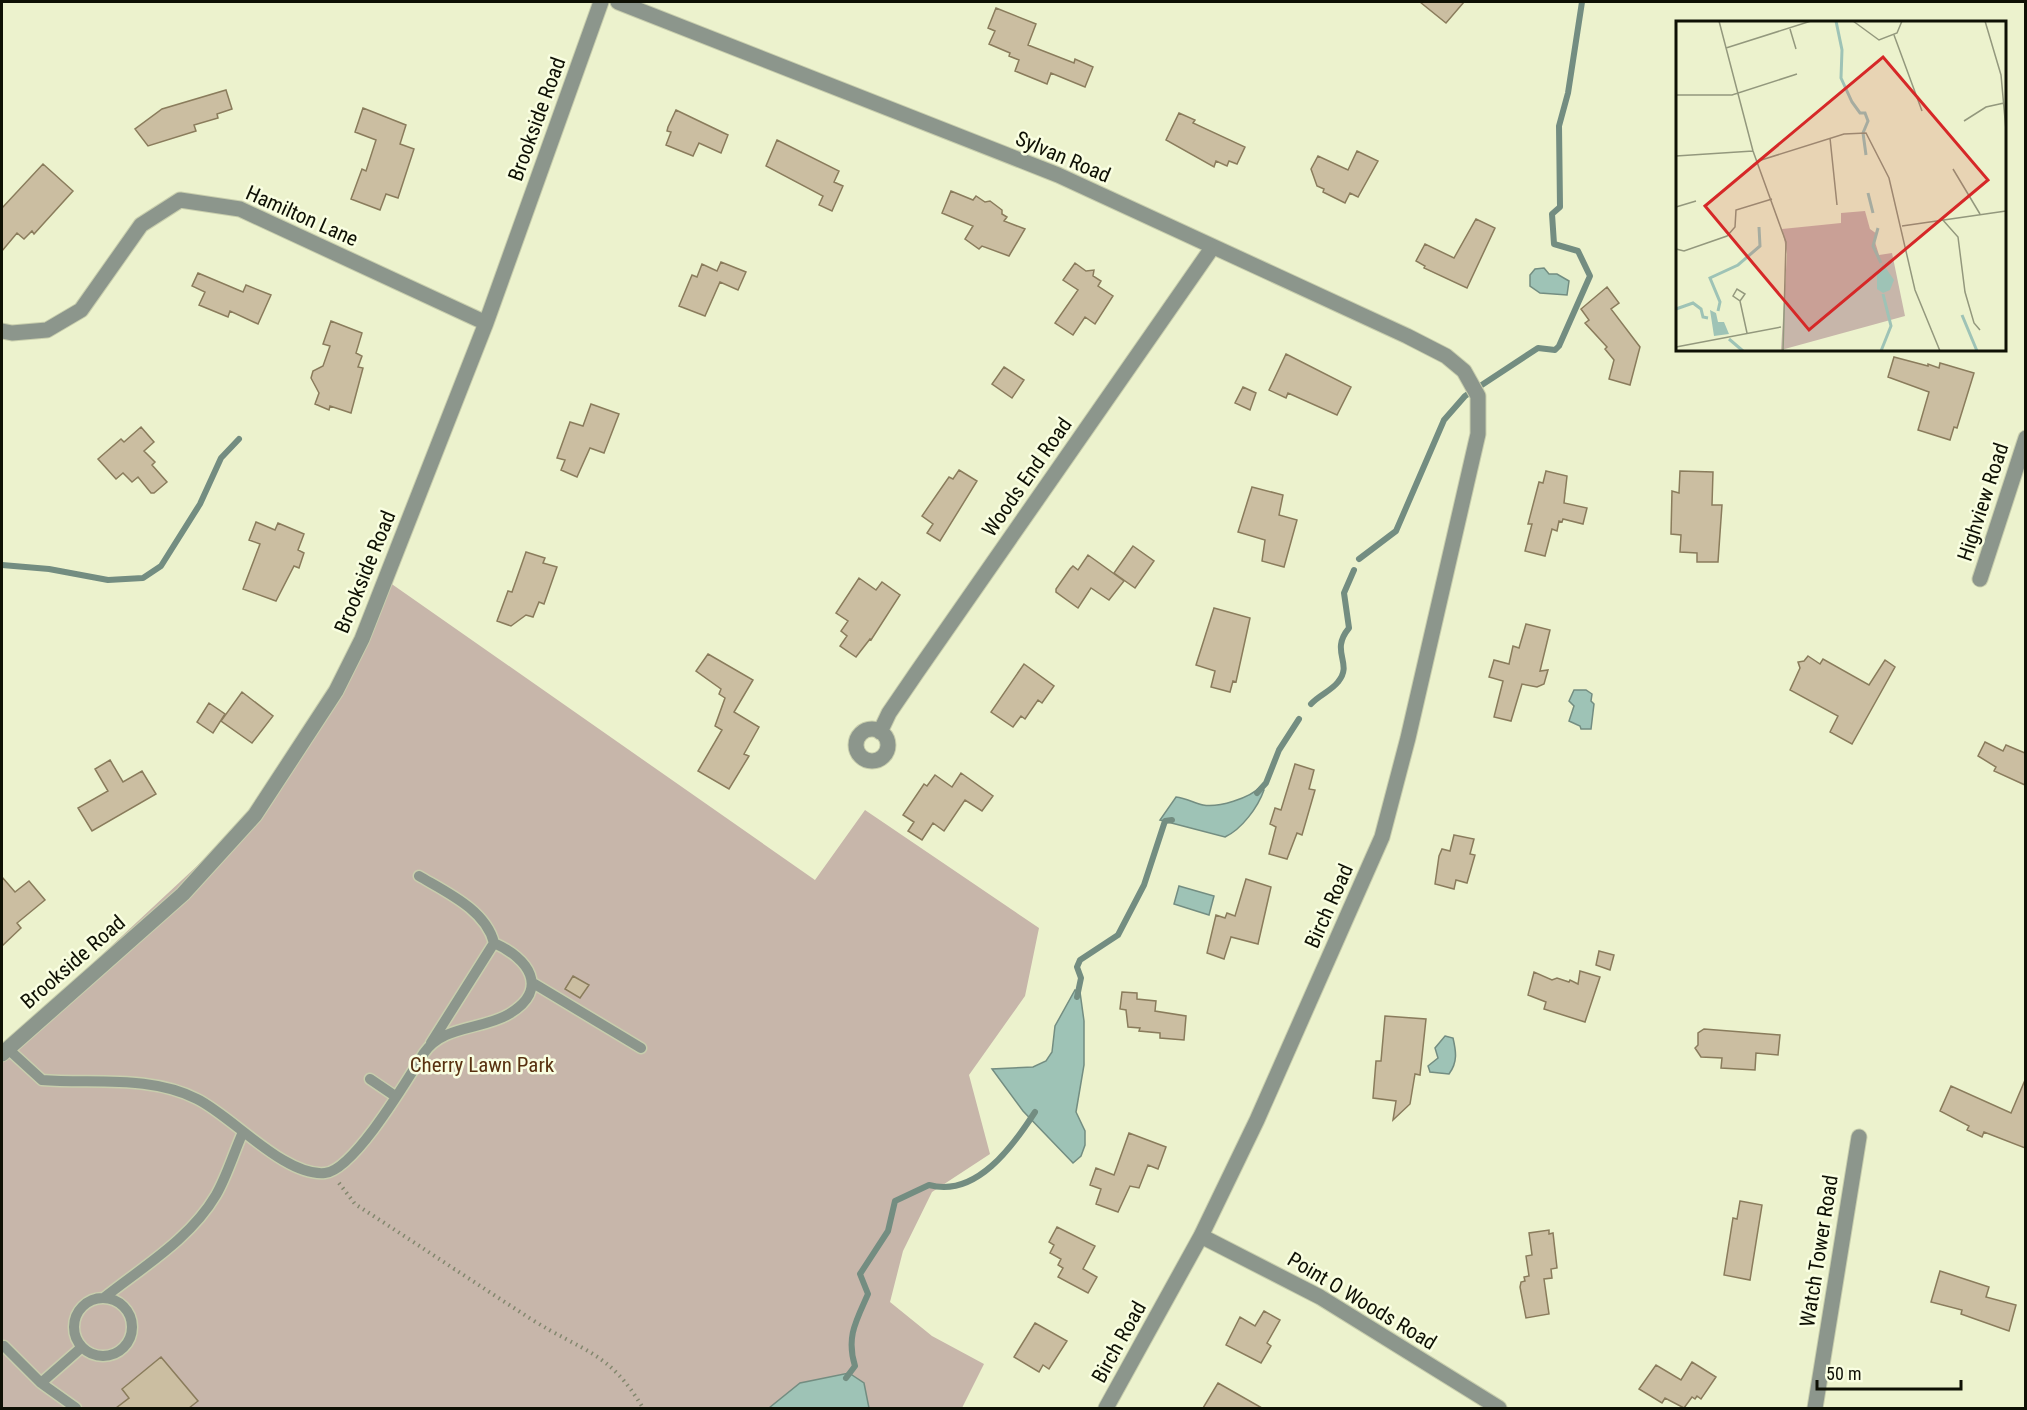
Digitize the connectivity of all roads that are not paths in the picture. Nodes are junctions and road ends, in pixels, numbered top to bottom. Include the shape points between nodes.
1 (601, 2) edge
2 (618, 2) edge
3 (1212, 248) junction
4 (486, 322) junction
5 (2, 331) edge
6 (1475, 390) joint
7 (2025, 438) edge
8 (1980, 579) dead end
9 (880, 732) dead end
10 (419, 876) dead end
11 (494, 943) junction
12 (533, 983) junction
13 (430, 1046) junction
14 (641, 1048) dead end
15 (4, 1051) edge
16 (370, 1079) dead end
17 (395, 1096) junction
18 (243, 1131) junction
19 (1859, 1137) dead end
20 (1201, 1236) junction
21 (105, 1298) junction
22 (4, 1346) dead end
23 (82, 1347) junction
24 (41, 1383) junction
25 (76, 1408) edge
26 (1106, 1408) edge
27 (1499, 1408) edge
28 (1815, 1408) edge

1 - 4 street, Brookside Road
2 - 3 street, Sylvan Road via 1058,175
3 - 6 street, Sylvan Road via 1332,299 1446,356 1464,371
3 - 9 street, Woods End Road via 911,680
4 - 5 street, Hamilton Lane via 240,209 180,200 141,225 81,310 47,330
4 - 15 street, Brookside Road via 362,639 336,691 255,815 183,894
6 - 20 street, Birch Road via 1480,410 1478,434 1382,837 1257,1120
7 - 8 street, Highview Road
10 - 11 lane via 473,911 491,931
11 - 12 lane via 513,951 530,970
11 - 13 lane
12 - 13 lane via 524,1000 510,1013 495,1021 459,1029
12 - 14 lane
13 - 17 lane
15 - 18 lane via 42,1080 172,1088 200,1100
16 - 17 lane
17 - 18 lane via 355,1154 336,1170 324,1173 304,1171
18 - 21 lane via 216,1195 198,1220 179,1240
19 - 28 street, Watch Tower Road
20 - 26 street, Birch Road
20 - 27 street, Point O Woods Road via 1320,1297
21 - 23 lane via 93,1299 77,1314 74,1326
21 - 23 lane via 116,1300 131,1317 130,1339 123,1349 102,1356
22 - 24 lane
23 - 24 lane
24 - 25 lane

